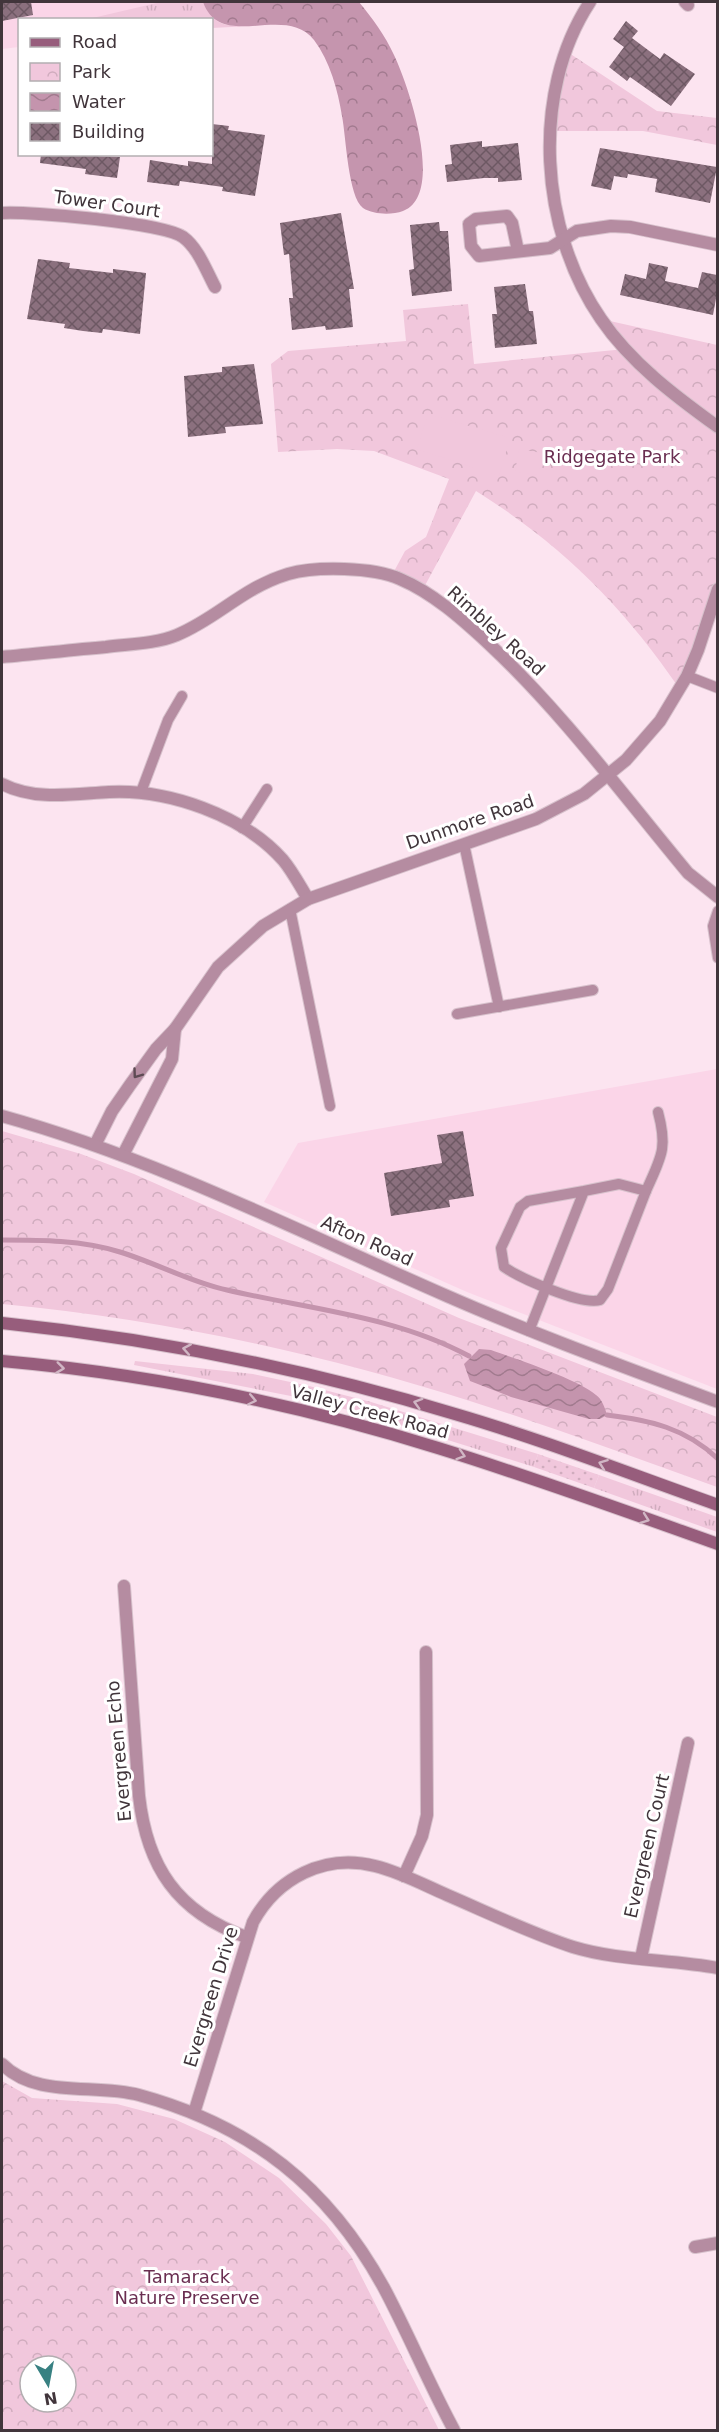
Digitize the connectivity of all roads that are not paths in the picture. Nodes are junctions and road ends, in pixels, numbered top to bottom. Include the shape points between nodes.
1 (590, 2) edge
2 (2, 213) edge
3 (564, 239) junction
4 (717, 245) edge
5 (518, 251) junction
6 (215, 287) dead end
7 (717, 427) edge
8 (717, 589) edge
9 (2, 657) edge
10 (687, 676) junction
11 (717, 688) edge
12 (182, 696) dead end
13 (607, 776) junction
14 (2, 784) edge
15 (267, 789) dead end
16 (141, 792) junction
17 (242, 828) junction
18 (464, 844) junction
19 (717, 897) edge
20 (308, 899) junction
21 (290, 909) junction
22 (717, 910) edge
23 (717, 958) edge
24 (594, 990) dead end
25 (499, 1007) junction
26 (457, 1014) dead end
27 (175, 1029) junction
28 (330, 1106) dead end
29 (658, 1112) dead end
30 (2, 1116) edge
31 (95, 1145) junction
32 (123, 1155) junction
33 (584, 1191) junction
34 (646, 1191) junction
35 (547, 1287) junction
36 (2, 1323) edge
37 (529, 1331) junction
38 (2, 1361) edge
39 (717, 1402) edge
40 (717, 1505) edge
41 (717, 1545) edge
42 (124, 1586) dead end
43 (426, 1652) dead end
44 (688, 1743) dead end
45 (404, 1876) junction
46 (246, 1937) junction
47 (641, 1958) junction
48 (717, 1968) edge
49 (2, 2064) edge
50 (194, 2113) junction
51 (717, 2243) edge
52 (695, 2247) dead end
53 (454, 2430) edge

1 - 3 street via 568,45 553,103 551,165
2 - 6 street, Tower Court via 36,213 169,231 191,244
3 - 4 street via 584,229 623,226
3 - 5 street via 550,248
3 - 7 street via 574,273 601,319 649,374
5 - 5 street via 476,255 469,224 476,219 507,216
8 - 10 street, Dunmore Road
9 - 13 street, Rimbley Road via 145,643 175,636 238,596 290,573 315,569 391,576 440,603 477,633 530,684
10 - 11 lane
10 - 13 street, Dunmore Road via 660,721
12 - 16 lane via 168,720
13 - 18 street, Dunmore Road via 564,807
13 - 19 street, Rimbley Road via 688,873
14 - 16 street via 57,796
15 - 17 lane
16 - 17 street via 184,801
17 - 20 street via 283,860
18 - 20 street, Dunmore Road
18 - 25 lane
20 - 21 street, Dunmore Road
21 - 27 street, Dunmore Road via 264,926 218,967
21 - 28 lane
22 - 23 lane via 713,926
24 - 25 lane
25 - 26 lane
27 -> 31 street, Dunmore Road via 129,1085
27 - 32 street, Dunmore Road via 172,1059
29 - 34 lane via 665,1138
30 - 31 street, Afton Road
31 - 32 street, Afton Road
32 - 37 street, Afton Road via 244,1204
33 - 34 lane via 619,1184
33 - 35 lane
33 - 35 lane via 528,1201 520,1207 501,1248 504,1267
34 - 35 lane via 608,1289 600,1300 587,1302
35 - 37 lane
40 -> 36 main road, Valley Creek Road via 477,1421 344,1382 150,1342
37 - 39 street, Afton Road
38 -> 41 main road, Valley Creek Road via 196,1389 360,1426 502,1468
42 - 46 street, Evergreen Echo via 139,1796 150,1851 162,1873 196,1912
43 - 45 street via 428,1815
44 - 47 street, Evergreen Court
45 - 46 street, Evergreen Drive via 354,1863 315,1867 297,1875 263,1904
45 - 47 street, Evergreen Drive via 576,1948
46 - 50 street, Evergreen Drive
47 - 48 street, Evergreen Drive
49 - 50 street via 30,2084 135,2094
50 - 53 street via 278,2159 325,2202 368,2260
51 - 52 street

